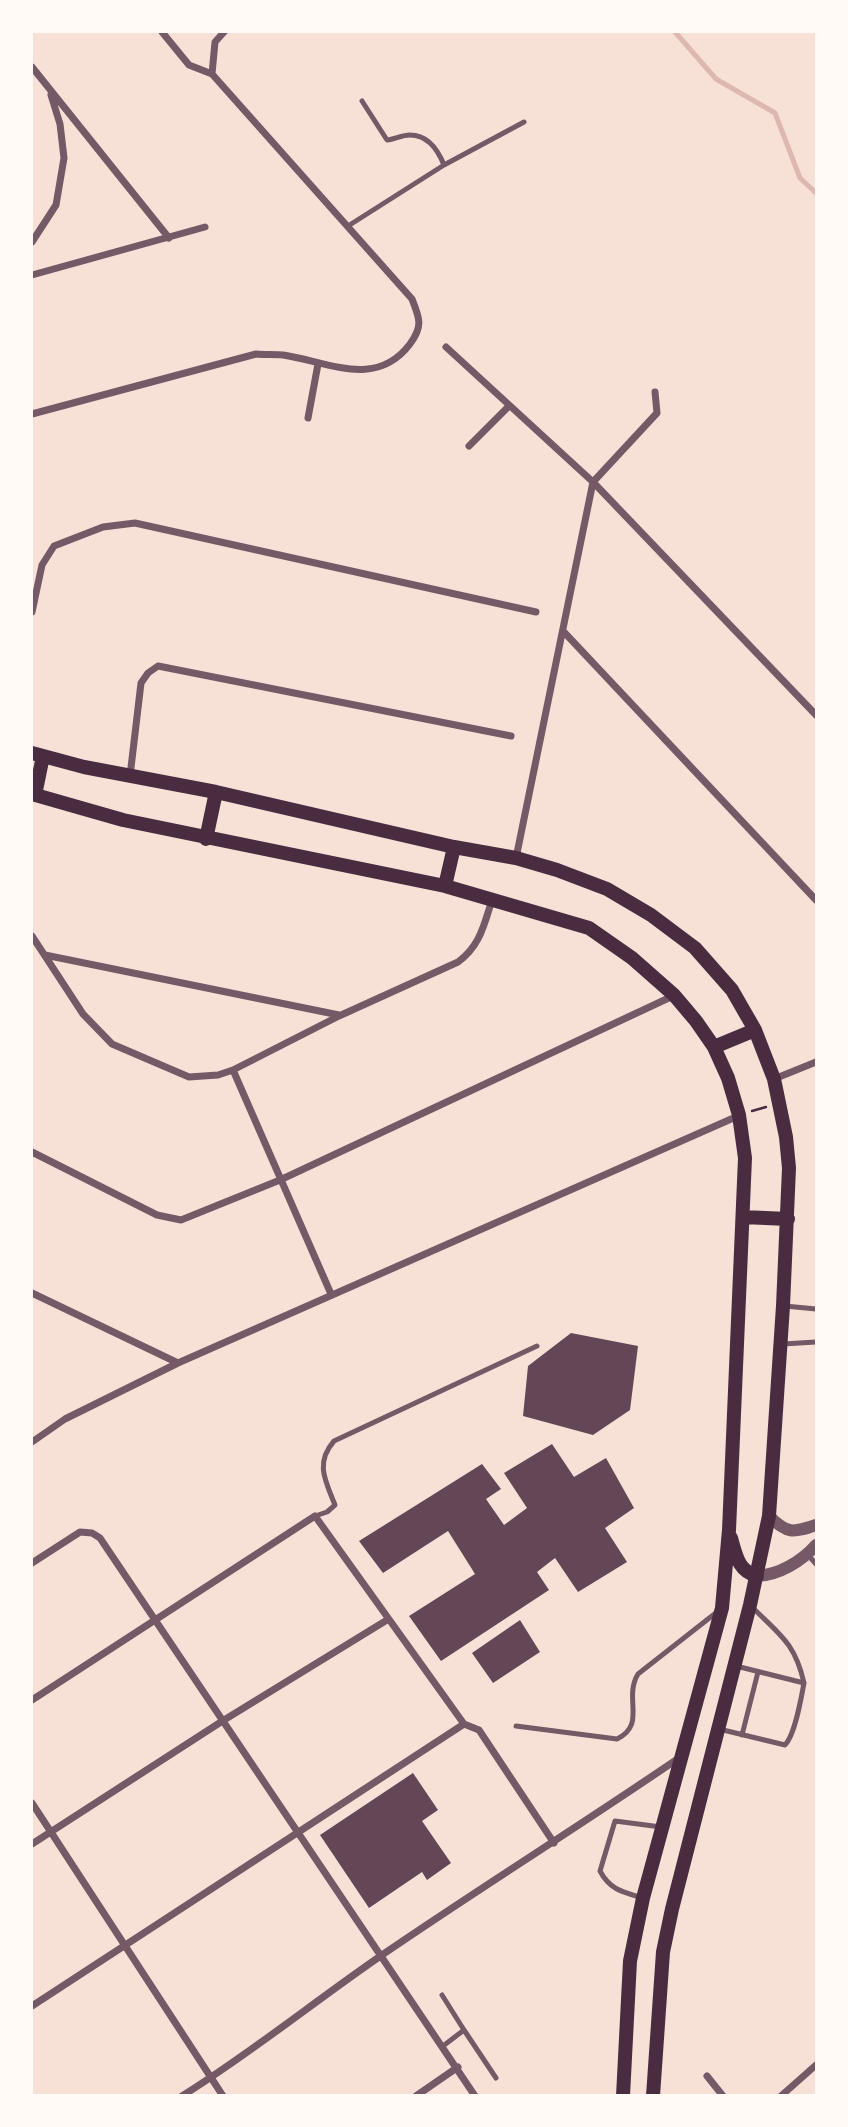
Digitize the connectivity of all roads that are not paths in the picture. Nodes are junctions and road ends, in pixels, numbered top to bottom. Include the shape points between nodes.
1 (162, 32) edge
2 (224, 32) edge
3 (32, 67) edge
4 (212, 74) junction
5 (49, 89) junction
6 (362, 101) dead end
7 (524, 122) dead end
8 (444, 165) junction
9 (348, 226) junction
10 (205, 228) dead end
11 (169, 238) junction
12 (32, 242) edge
13 (32, 275) edge
14 (446, 347) dead end
15 (318, 363) junction
16 (655, 392) dead end
17 (509, 406) junction
18 (32, 414) edge
19 (308, 418) dead end
20 (469, 446) dead end
21 (593, 482) junction
22 (32, 612) edge
23 (536, 612) dead end
24 (563, 631) junction
25 (817, 715) edge
26 (511, 736) dead end
27 (37, 754) edge
28 (130, 776) junction
29 (216, 792) junction
30 (33, 795) edge
31 (206, 839) junction
32 (454, 847) junction
33 (516, 858) junction
34 (445, 886) junction
35 (492, 900) junction
36 (817, 900) edge
37 (32, 936) edge
38 (45, 956) junction
39 (674, 995) junction
40 (339, 1016) junction
41 (755, 1030) junction
42 (714, 1047) junction
43 (817, 1062) edge
44 (233, 1070) junction
45 (774, 1079) junction
46 (739, 1115) junction
47 (32, 1152) edge
48 (281, 1180) junction
49 (743, 1217) junction
50 (788, 1219) junction
51 (32, 1293) edge
52 (331, 1294) junction
53 (40, 1297) junction
54 (32, 1303) edge
55 (783, 1306) junction
56 (817, 1309) edge
57 (817, 1342) edge
58 (780, 1344) junction
59 (537, 1346) dead end
60 (178, 1363) junction
61 (32, 1442) edge
62 (314, 1516) junction
63 (769, 1516) junction
64 (817, 1525) edge
65 (729, 1530) junction
66 (814, 1554) edge
67 (32, 1563) edge
68 (757, 1576) junction
69 (750, 1605) junction
70 (722, 1608) junction
71 (155, 1618) junction
72 (387, 1620) junction
73 (735, 1666) junction
74 (758, 1672) junction
75 (804, 1684) junction
76 (32, 1700) edge
77 (224, 1720) junction
78 (464, 1724) junction
79 (516, 1726) dead end
80 (719, 1730) junction
81 (742, 1735) junction
82 (682, 1757) junction
83 (32, 1803) edge
84 (608, 1807) junction
85 (615, 1821) junction
86 (664, 1827) junction
87 (50, 1832) junction
88 (297, 1832) junction
89 (554, 1843) junction
90 (32, 1844) edge
91 (643, 1898) junction
92 (124, 1945) junction
93 (382, 1955) junction
94 (442, 1995) dead end
95 (32, 2006) edge
96 (464, 2030) junction
97 (443, 2046) junction
98 (817, 2066) edge
99 (458, 2067) junction
100 (707, 2076) dead end
101 (211, 2077) junction
102 (496, 2078) dead end
103 (182, 2095) edge
104 (223, 2095) edge
105 (416, 2095) edge
106 (475, 2095) edge
107 (623, 2095) edge
108 (653, 2095) edge
109 (723, 2095) edge
110 (782, 2095) edge

1 - 4 street via 189,65
2 - 4 street via 215,42
3 - 5 street
4 - 9 street
5 - 11 street
5 - 12 street via 64,158 56,205
6 - 8 lane via 387,140 418,136 439,152
7 - 8 lane
8 - 9 lane
9 - 15 street via 412,299 419,331 400,357 386,365 357,370
10 - 11 street
11 - 13 street
14 - 17 street
15 - 18 street via 256,354
15 - 19 street
16 - 21 street via 657,413
17 - 20 street
17 - 21 street
21 - 24 street
21 - 25 street
22 - 23 street via 42,565 54,547 103,527 135,523
24 - 33 street
24 - 36 street
26 - 28 street via 158,666 141,683
27 - 28 main road
27 - 30 main road
28 - 29 main road
29 - 31 main road
29 - 32 main road
30 - 31 main road
31 - 34 main road
32 - 33 main road
32 - 34 main road
33 - 41 main road via 607,889 652,915 695,948 732,990
34 - 35 main road
35 - 39 main road via 589,928
35 - 40 street via 479,939 466,956
37 - 38 street
38 - 40 street
38 - 44 street via 83,1014 112,1044 189,1077
39 - 42 main road
39 - 48 street
40 - 44 street
41 - 42 main road
41 - 45 main road
42 - 46 main road
43 - 45 street
44 - 48 street
45 - 50 main road via 786,1137
46 - 49 main road via 745,1158
46 - 52 street
47 - 48 street via 168,1219 181,1220
48 - 52 street
49 - 50 main road
49 - 65 main road
50 - 55 main road
51 - 53 street
52 - 60 street
53 - 54 street
53 - 60 street
55 - 56 lane
55 - 58 main road
57 - 58 lane
58 - 63 main road
59 - 62 lane via 334,1441 322,1461 335,1505
60 - 61 street via 65,1419
62 - 71 street
62 - 72 street
63 - 64 street via 785,1530 796,1532
63 - 68 main road
65 - 68 main road via 738,1563
65 - 70 main road
66 - 68 street via 779,1572
67 - 71 street via 80,1532 92,1532
68 - 69 main road
69 - 73 main road
69 - 75 lane via 790,1645
70 - 79 lane via 638,1674 632,1684 634,1720 624,1735 617,1739
70 - 82 main road
71 - 76 street
71 - 77 street
72 - 77 street
72 - 78 street
73 - 74 lane
73 - 80 main road
74 - 75 lane
74 - 81 lane
75 - 81 lane via 785,1745
77 - 87 street
77 - 88 street
78 - 88 street
78 - 89 street via 479,1730
80 - 81 lane
80 - 108 main road via 663,1952
82 - 84 street
82 - 86 main road
83 - 87 street
84 - 85 lane
84 - 89 street
85 - 86 lane
85 - 91 lane via 600,1871 614,1889
86 - 91 main road
87 - 90 street
87 - 92 street
88 - 92 street
88 - 93 street
89 - 93 street
91 - 107 main road via 630,1961
92 - 95 street
92 - 101 street
93 - 97 street
93 - 101 street
94 - 96 lane
96 - 97 lane
96 - 102 lane
97 - 99 street
98 - 110 street
99 - 105 street
99 - 106 street
100 - 109 street
101 - 103 street
101 - 104 street

